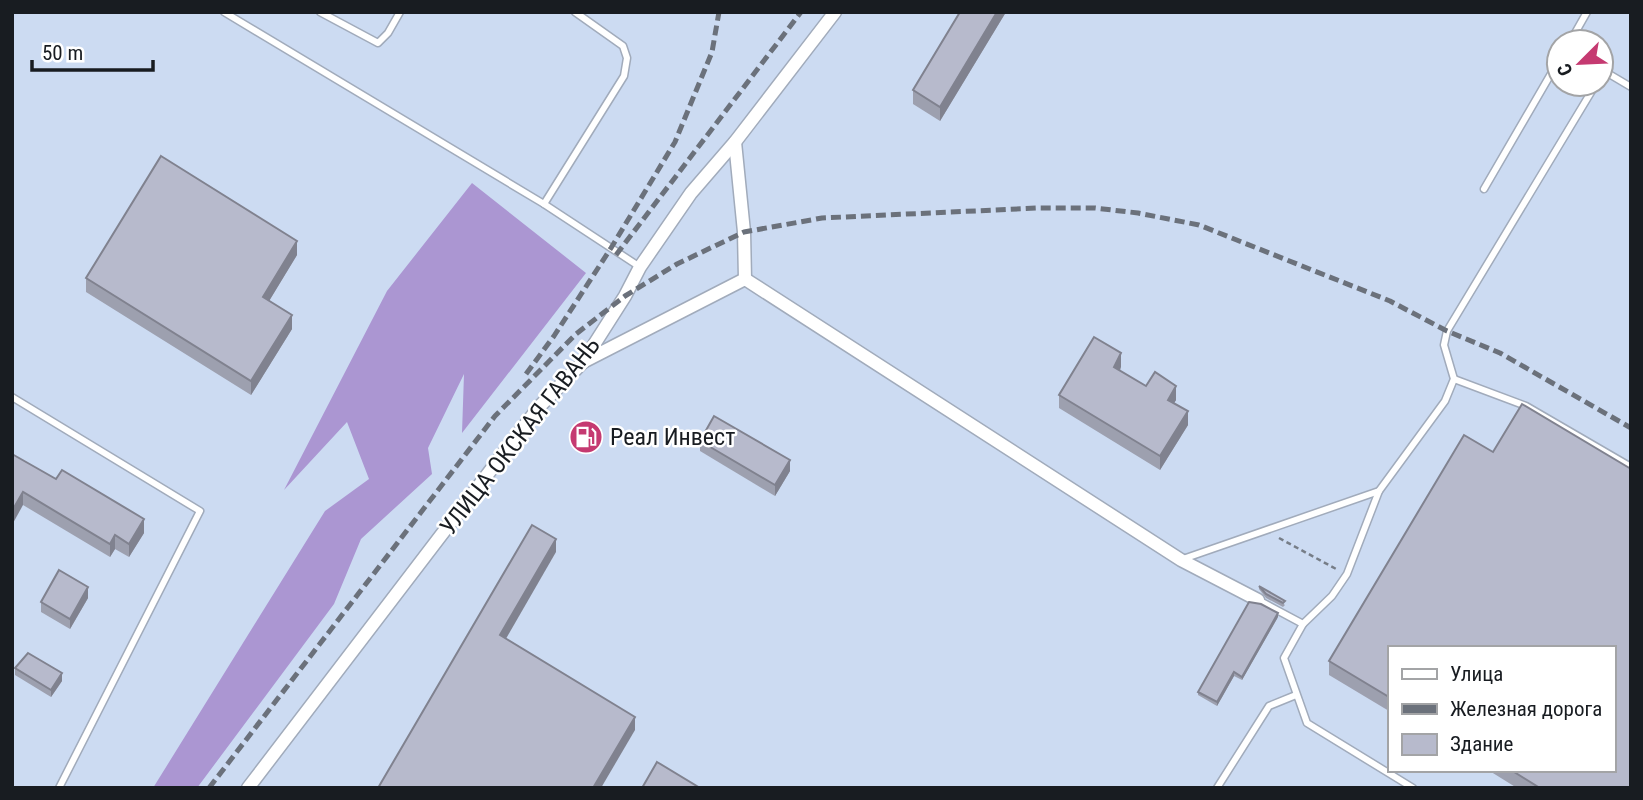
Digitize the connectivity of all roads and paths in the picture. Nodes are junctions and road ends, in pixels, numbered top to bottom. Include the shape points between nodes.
1 (224, 12) edge
2 (320, 12) edge
3 (400, 12) edge
4 (575, 12) edge
5 (835, 12) edge
6 (1587, 12) edge
7 (1578, 28) edge
8 (1615, 78) edge
9 (1545, 84) edge
10 (1631, 87) edge
11 (1588, 98) edge
12 (735, 142) junction
13 (1484, 189) dead end
14 (544, 204) junction
15 (640, 267) junction
16 (745, 279) junction
17 (583, 362) junction
18 (1454, 379) junction
19 (12, 397) edge
20 (1631, 467) edge
21 (1379, 491) junction
22 (1267, 531) junction
23 (1181, 560) junction
24 (1347, 575) junction
25 (1258, 600) joint
26 (1303, 624) junction
27 (1296, 695) junction
28 (59, 788) edge
29 (248, 788) edge
30 (1217, 788) edge
31 (1413, 788) edge

1 - 14 lane
2 - 3 lane via 378,43
4 - 14 lane via 624,46 627,58 624,76
5 - 12 street, УЛИЦА ОКСКАЯ ГАВАНЬ
6 - 7 lane
8 - 10 lane
9 - 13 lane
11 - 18 lane via 1447,331 1444,345
12 - 15 street, УЛИЦА ОКСКАЯ ГАВАНЬ via 691,192
12 - 16 street
14 - 15 lane
15 - 17 street, УЛИЦА ОКСКАЯ ГАВАНЬ
16 - 17 street
16 - 23 street
17 - 29 street, УЛИЦА ОКСКАЯ ГАВАНЬ via 539,407
18 - 20 lane via 1526,406
18 - 21 lane via 1438,412
19 - 28 lane via 200,511
21 - 22 lane
21 - 24 lane
22 - 23 lane
22 - 24 path
23 - 25 street
24 - 26 lane
25 - 26 lane
26 - 27 lane via 1284,658
27 - 30 lane via 1269,706
27 - 31 lane via 1307,723

